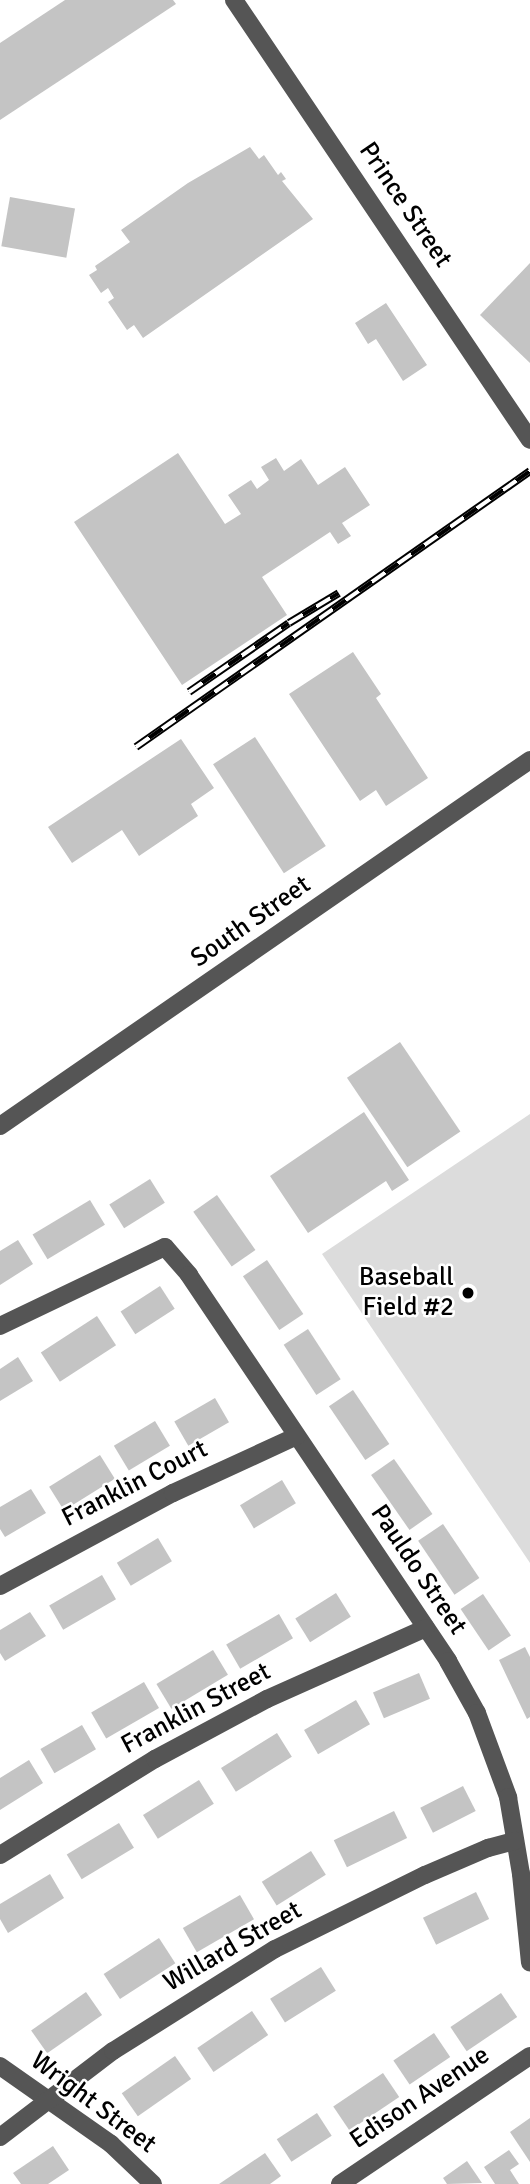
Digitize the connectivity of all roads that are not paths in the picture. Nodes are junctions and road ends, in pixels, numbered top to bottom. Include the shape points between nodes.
1 (234, 0) edge
2 (530, 440) edge
3 (530, 760) edge
4 (0, 1126) edge
5 (0, 1326) edge
6 (297, 1436) junction
7 (0, 1586) edge
8 (426, 1628) junction
9 (515, 1841) junction
10 (0, 1855) edge
11 (530, 1963) edge
12 (530, 2056) edge
13 (0, 2066) edge
14 (47, 2100) junction
15 (0, 2137) edge
16 (153, 2184) edge
17 (340, 2184) edge

1 - 2 street, Prince Street
3 - 4 street, South Street
5 - 6 street, Pauldo Street via 165,1247 189,1275
6 - 7 street, Franklin Court via 173,1493
6 - 8 street, Pauldo Street
8 - 9 street, Pauldo Street via 477,1713 508,1797
8 - 10 street, Franklin Street via 267,1699 155,1759
9 - 11 street, Pauldo Street
9 - 14 street, Willard Street via 425,1875 275,1949 113,2051
12 - 17 street, Edison Avenue
13 - 14 street, Wright Street
14 - 15 street, Willard Street
14 - 16 street, Wright Street via 111,2144

